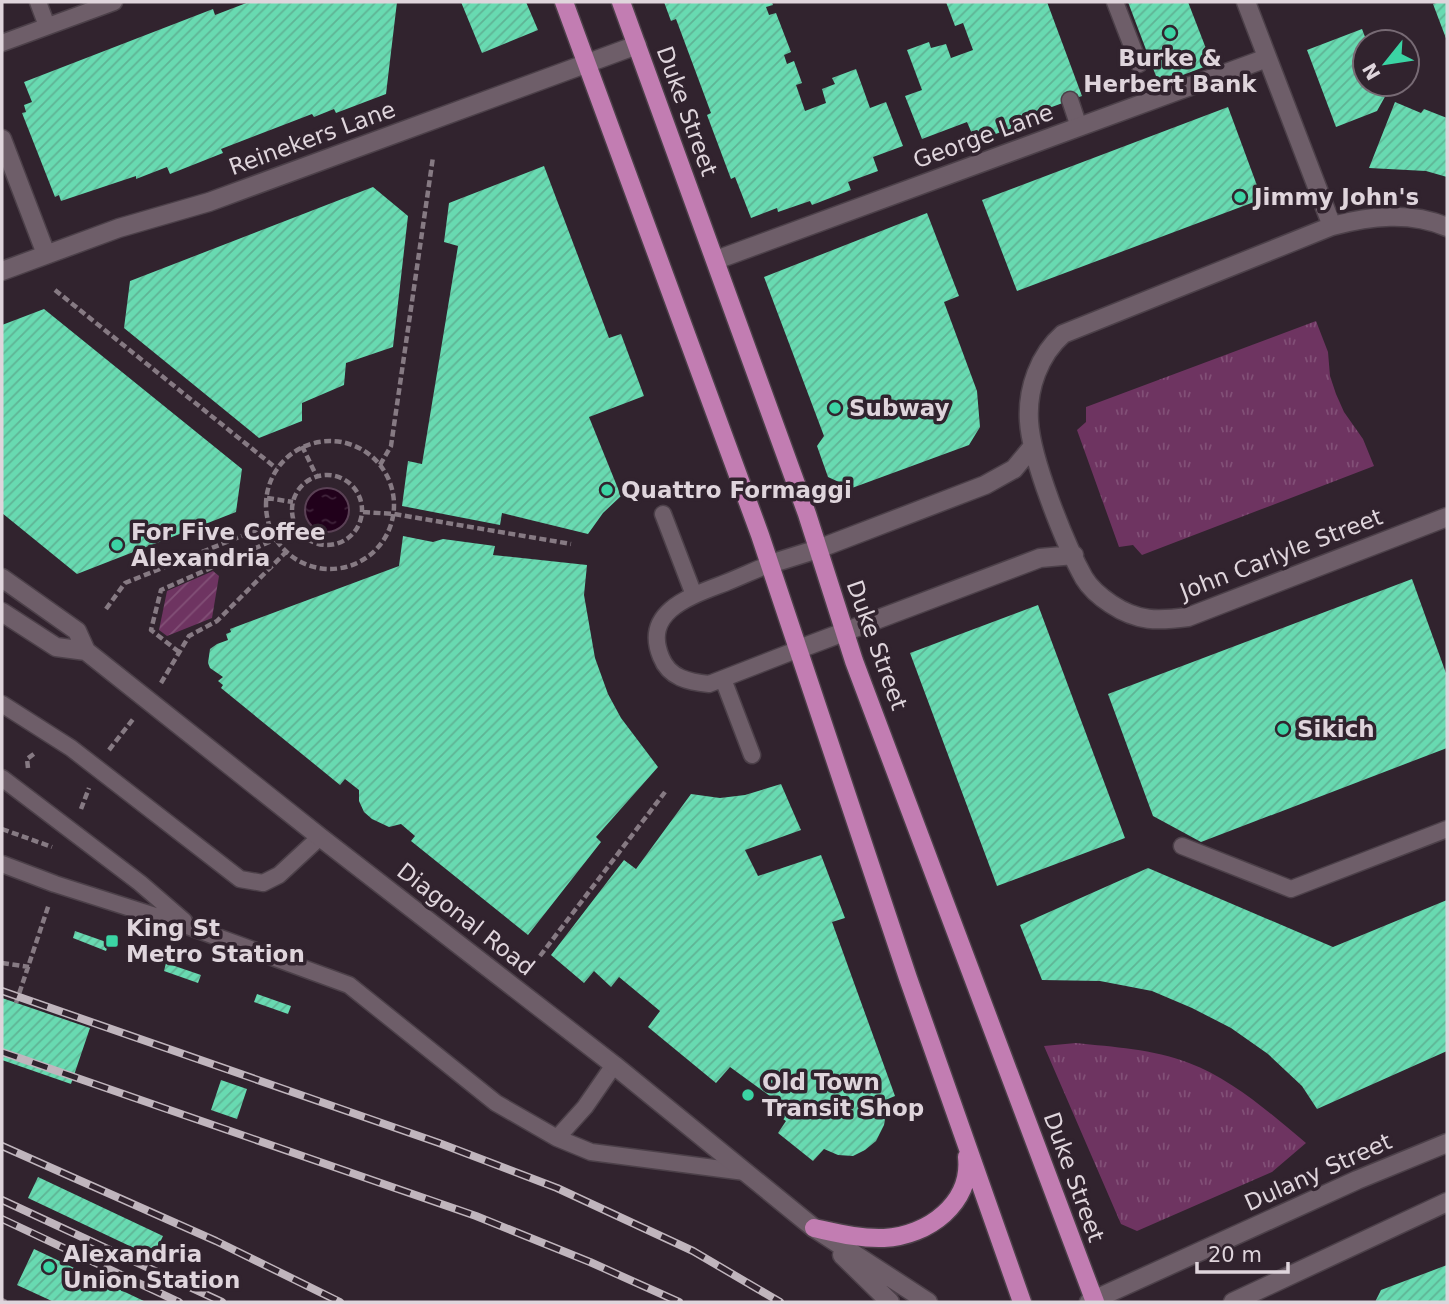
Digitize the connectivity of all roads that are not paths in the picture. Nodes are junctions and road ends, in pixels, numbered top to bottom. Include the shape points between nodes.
1 (38, 2) edge
2 (114, 2) edge
3 (564, 2) edge
4 (621, 2) edge
5 (1115, 2) edge
6 (1246, 2) edge
7 (47, 26) junction
8 (2, 43) edge
9 (637, 45) junction
10 (1267, 58) junction
11 (587, 64) junction
12 (1139, 64) dead end
13 (1069, 100) dead end
14 (1079, 127) junction
15 (2, 139) edge
16 (1332, 226) junction
17 (1447, 226) edge
18 (46, 254) junction
19 (716, 260) junction
20 (2, 271) edge
21 (1033, 446) junction
22 (663, 514) dead end
23 (1446, 522) edge
24 (818, 549) junction
25 (1073, 555) junction
26 (770, 565) junction
27 (2, 578) edge
28 (694, 595) junction
29 (2, 612) edge
30 (845, 632) junction
31 (799, 649) junction
32 (86, 651) junction
33 (723, 679) junction
34 (2, 705) edge
35 (752, 755) dead end
36 (2, 778) edge
37 (1447, 829) edge
38 (320, 837) junction
39 (1182, 846) dead end
40 (2, 864) edge
41 (190, 926) junction
42 (614, 1065) junction
43 (557, 1138) junction
44 (966, 1143) junction
45 (1447, 1143) edge
46 (745, 1172) junction
47 (1447, 1202) edge
48 (814, 1228) junction
49 (890, 1302) edge
50 (928, 1302) edge
51 (1022, 1302) edge
52 (1093, 1302) edge
53 (1233, 1302) edge

1 - 7 lane
2 - 7 lane
3 - 11 main road
4 - 9 main road, Duke Street
5 - 12 lane
6 - 10 street
7 - 8 lane
9 - 11 street, Reinekers Lane
9 - 19 main road, Duke Street
10 - 14 street, George Lane
10 - 16 street
11 - 18 street, Reinekers Lane via 209,202
11 - 26 main road
13 - 14 lane
14 - 19 street, George Lane
15 - 18 street
16 - 17 street, John Carlyle Street via 1402,216
16 - 21 street, John Carlyle Street via 1063,334 1037,368 1029,421
18 - 20 street, Reinekers Lane
19 - 24 main road, Duke Street
21 - 24 street via 1014,469 985,485
21 - 25 street, John Carlyle Street
22 - 28 lane
23 - 25 street, John Carlyle Street via 1188,617 1157,621 1111,604 1085,580
24 - 26 street
24 - 30 main road, Duke Street
25 - 30 street via 1040,558
26 - 28 lane
26 - 31 main road
27 - 32 street, Diagonal Road via 77,631
28 - 33 lane via 668,611 656,634 656,646 673,675 694,683
29 - 32 street, Diagonal Road via 56,647
30 - 31 street
30 - 52 main road, Duke Street
31 - 33 lane
31 - 44 main road
32 - 38 street, Diagonal Road
33 - 35 lane
34 - 38 lane via 71,748 240,879 263,883 279,875
36 - 41 lane
37 - 39 lane via 1291,889
38 - 42 street, Diagonal Road
40 - 41 lane
41 - 43 lane via 349,985 496,1103
42 - 43 lane
42 - 46 street, Diagonal Road
43 - 46 lane via 591,1152
44 - 48 main road via 969,1169 964,1190 952,1208 925,1227 887,1238
44 - 51 main road
45 - 52 street, Dulany Street
46 - 48 street, Diagonal Road
47 - 53 street
48 - 49 street, Diagonal Road
48 - 50 street, Diagonal Road

